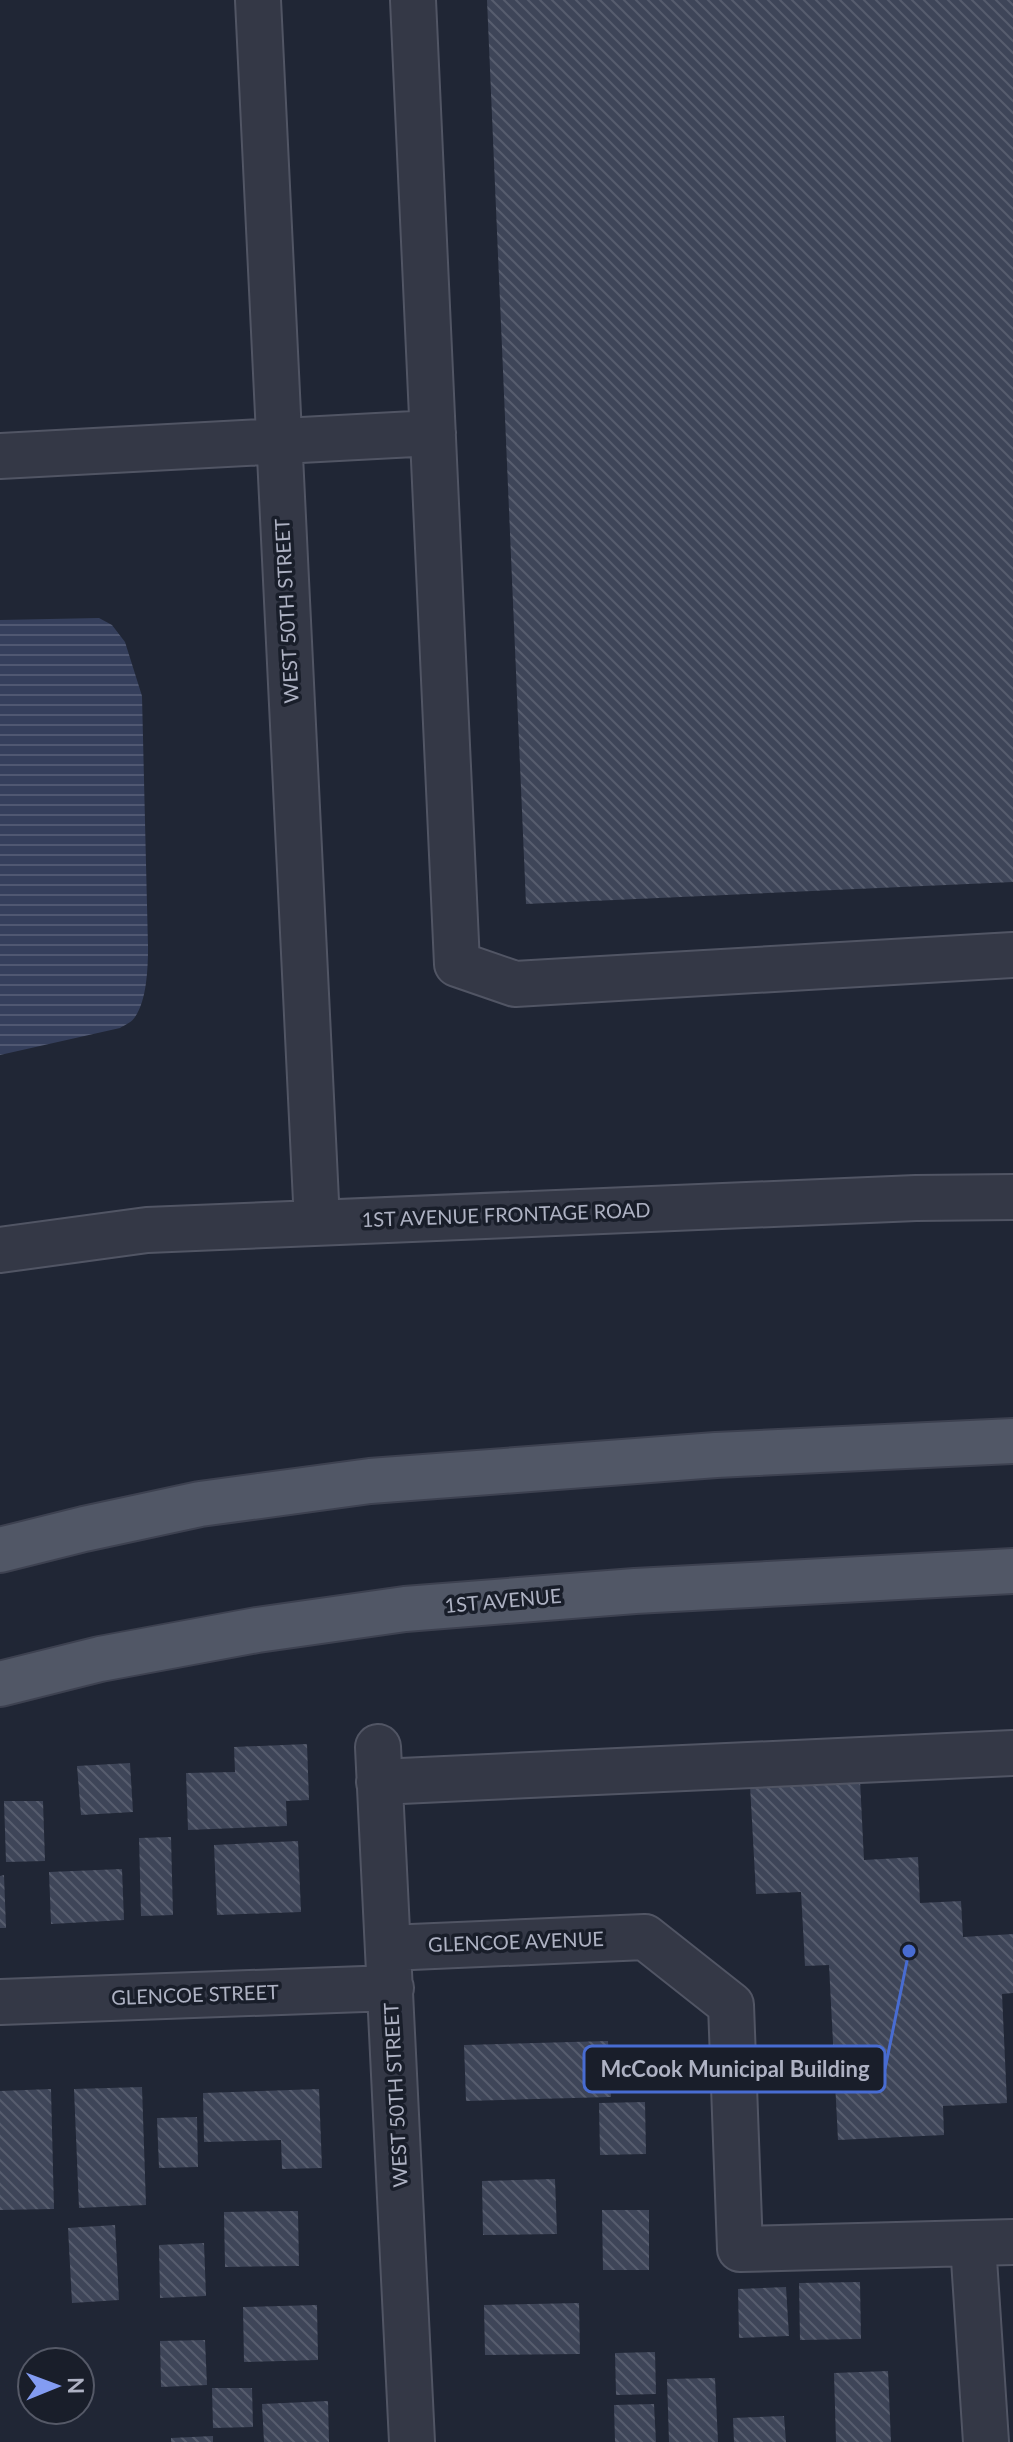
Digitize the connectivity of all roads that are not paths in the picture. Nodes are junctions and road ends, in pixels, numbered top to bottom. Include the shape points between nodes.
1 (258, 0) edge
2 (413, 0) edge
3 (433, 433) junction
4 (278, 441) junction
5 (0, 456) edge
6 (1013, 955) edge
7 (1013, 1197) edge
8 (317, 1222) junction
9 (0, 1250) edge
10 (1013, 1418) edge
11 (1013, 1441) edge
12 (716, 1455) junction
13 (0, 1550) edge
14 (1013, 1571) edge
15 (0, 1684) edge
16 (1013, 1753) edge
17 (389, 1968) junction
18 (0, 2002) edge
19 (993, 2243) edge
20 (412, 2442) edge
21 (986, 2442) edge

1 - 4 street, WEST 50TH STREET
2 - 3 street
3 - 4 street
3 - 6 street via 457,964 515,984
4 - 5 street
4 - 8 street, WEST 50TH STREET
7 - 8 street, 1ST AVENUE FRONTAGE ROAD
8 - 9 street, 1ST AVENUE FRONTAGE ROAD via 147,1230
10 - 12 main road
11 - 12 main road
12 - 13 main road via 354,1483 200,1504
14 - 15 main road, 1ST AVENUE via 405,1609 241,1632
16 - 17 street, WEST 50TH STREET via 378,1765
17 - 18 street, GLENCOE STREET
17 - 19 street, GLENCOE AVENUE via 645,1937 731,2005 740,2249
17 - 20 street, WEST 50TH STREET
19 - 21 street

